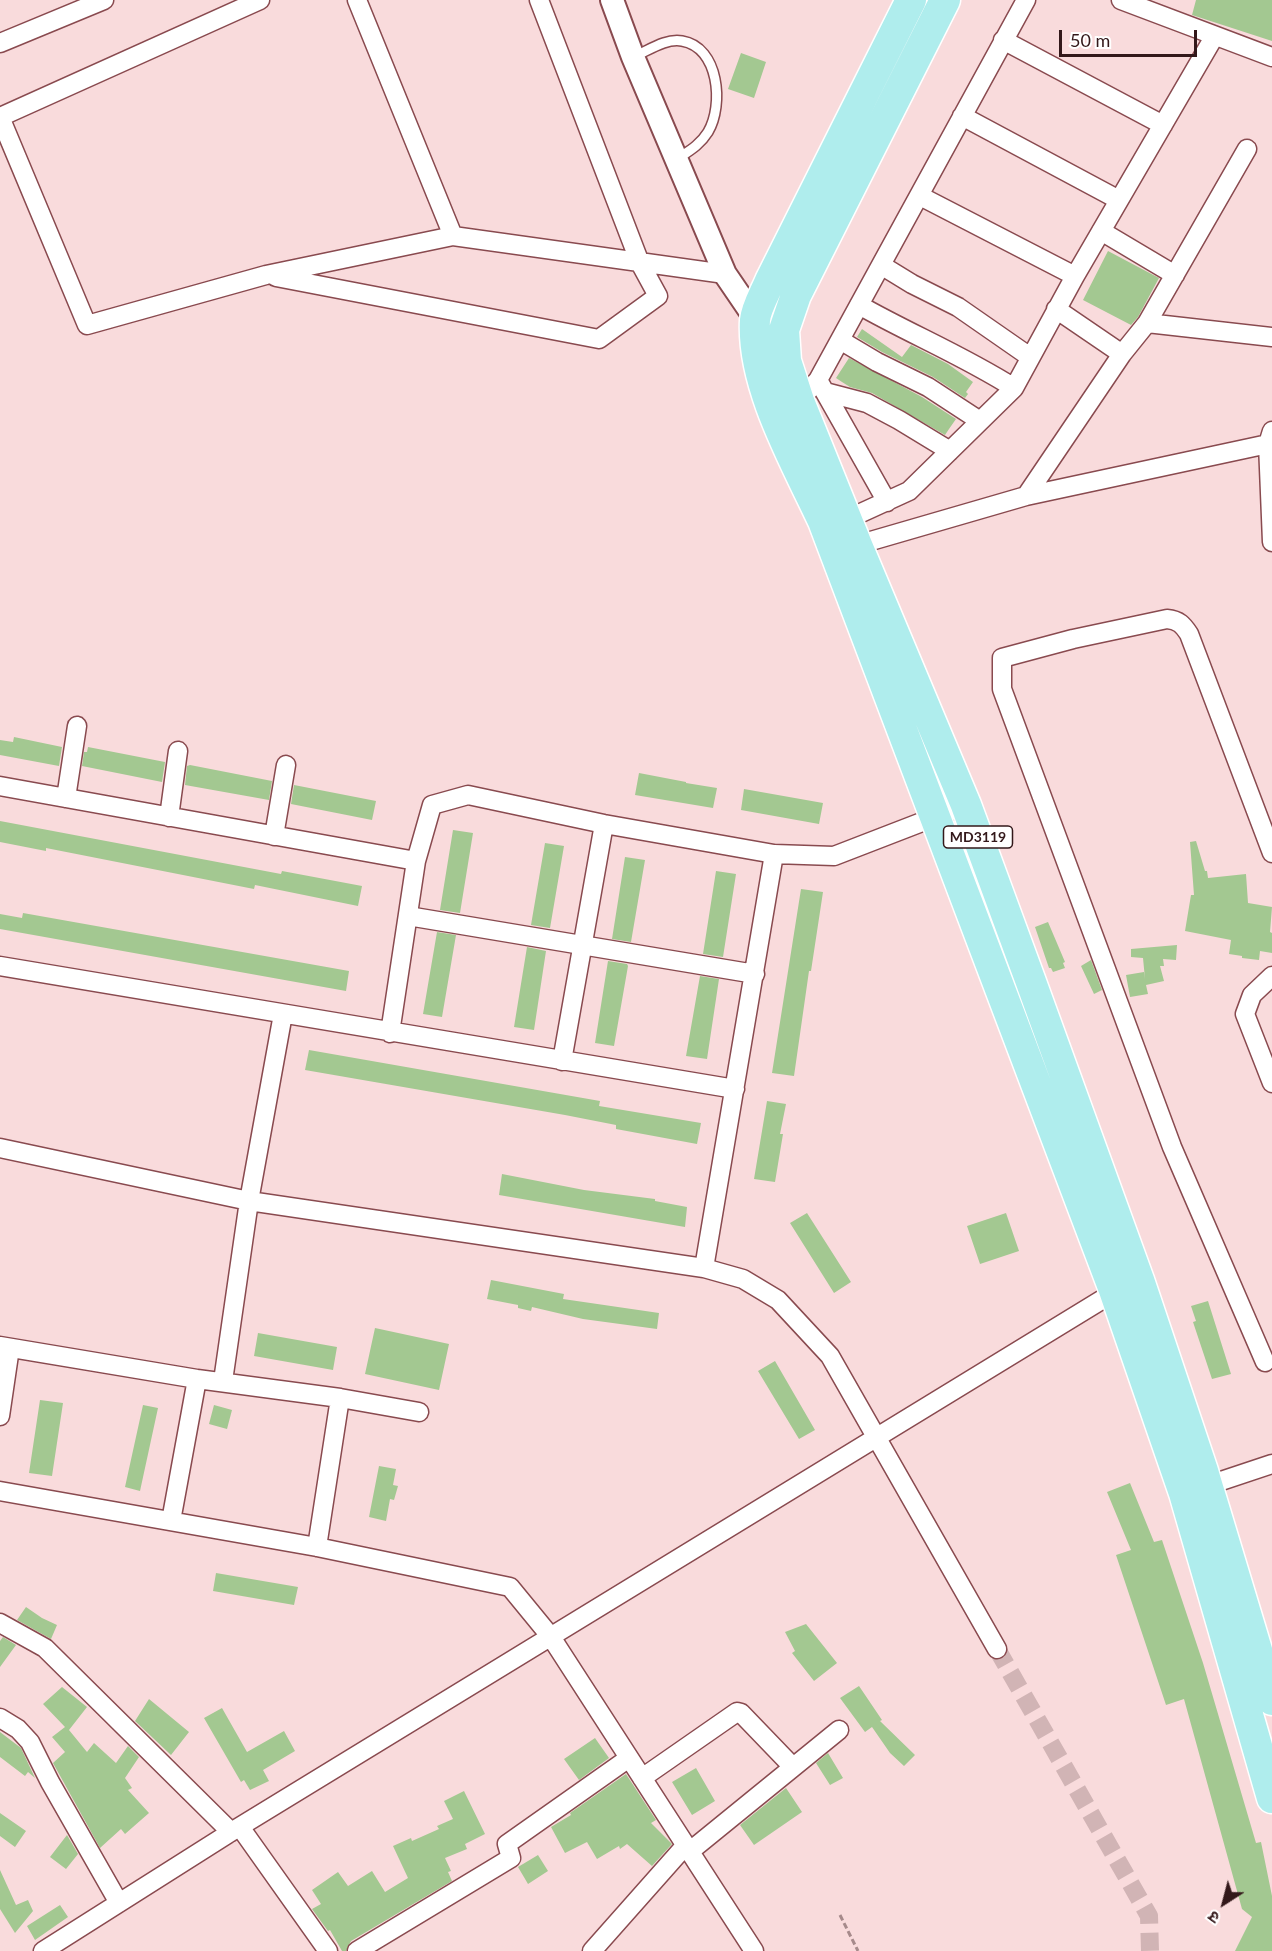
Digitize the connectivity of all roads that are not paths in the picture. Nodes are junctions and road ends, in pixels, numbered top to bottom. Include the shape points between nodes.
1 (105, 0) edge
2 (260, 0) edge
3 (357, 0) edge
4 (539, 0) edge
5 (612, 0) edge
6 (911, 0) edge
7 (945, 0) edge
8 (1026, 0) edge
9 (1121, 0) edge
10 (1214, 37) junction
11 (1003, 40) junction
12 (0, 43) edge
13 (633, 57) junction
14 (1272, 57) edge
15 (962, 116) junction
16 (1162, 125) junction
17 (1246, 149) dead end
18 (677, 159) junction
19 (920, 196) junction
20 (1119, 201) junction
21 (1101, 231) junction
22 (453, 236) junction
23 (640, 263) junction
24 (881, 265) junction
25 (725, 274) junction
26 (266, 275) junction
27 (1175, 275) junction
28 (1075, 276) junction
29 (859, 304) junction
30 (1056, 309) junction
31 (755, 318) junction
32 (1147, 323) junction
33 (784, 330) junction
34 (1272, 337) edge
35 (840, 340) junction
36 (1122, 354) junction
37 (1030, 357) junction
38 (1014, 388) junction
39 (804, 397) junction
40 (980, 421) junction
41 (1270, 437) edge
42 (950, 451) junction
43 (1026, 496) junction
44 (886, 502) junction
45 (843, 532) junction
46 (1272, 542) edge
47 (76, 726) dead end
48 (178, 751) dead end
49 (285, 765) dead end
50 (0, 786) edge
51 (66, 798) junction
52 (966, 805) junction
53 (169, 817) junction
54 (936, 818) junction
55 (603, 824) junction
56 (274, 836) junction
57 (1272, 853) edge
58 (774, 854) junction
59 (416, 861) junction
60 (408, 916) junction
61 (583, 945) junction
62 (0, 966) edge
63 (754, 974) junction
64 (1272, 976) edge
65 (283, 1014) junction
66 (390, 1032) junction
67 (562, 1061) junction
68 (1272, 1083) edge
69 (735, 1089) junction
70 (0, 1148) edge
71 (249, 1201) junction
72 (704, 1268) junction
73 (1127, 1285) junction
74 (5, 1347) edge
75 (1265, 1362) dead end
76 (197, 1379) junction
77 (223, 1381) junction
78 (340, 1398) junction
79 (419, 1412) dead end
80 (0, 1416) edge
81 (875, 1437) junction
82 (1272, 1464) edge
83 (1195, 1490) junction
84 (0, 1491) edge
85 (171, 1521) junction
86 (317, 1547) junction
87 (0, 1623) edge
88 (551, 1637) junction
89 (997, 1649) tunnel mouth
90 (1272, 1700) edge
91 (0, 1718) edge
92 (839, 1730) dead end
93 (629, 1758) junction
94 (793, 1767) junction
95 (642, 1778) junction
96 (1272, 1798) edge
97 (236, 1830) junction
98 (687, 1849) junction
99 (119, 1903) junction
100 (42, 1951) edge
101 (328, 1951) edge
102 (357, 1951) edge
103 (592, 1951) edge
104 (754, 1951) edge

1 - 12 street
2 - 26 street via 0,117 87,325
3 - 22 street
4 - 23 street
5 - 13 street
6 - 31 main road, MD3119
7 - 33 main road, MD3119 via 796,295
8 - 11 street
9 - 10 street
10 - 14 street
10 - 16 street
11 - 15 street
11 - 16 street
13 - 18 street
13 - 18 lane via 666,42 682,41 697,47 707,58 716,90 709,130 696,147
15 - 19 street
15 - 20 street
16 - 20 street
17 - 27 street
18 - 25 street
19 - 24 street
19 - 28 street
20 - 21 street
21 - 27 street
21 - 28 street
22 - 23 street
22 - 26 street
23 - 25 street
23 - 26 street via 658,296 599,339
24 - 29 street
24 - 37 street via 958,307
25 - 31 street
27 - 32 street
28 - 30 street
29 - 35 street
29 - 38 street via 903,330 982,367
30 - 36 street
30 - 37 street
31 - 33 street
31 - 39 main road, MD3119 via 762,378
32 - 34 street
32 - 36 street
33 - 39 main road, MD3119 via 786,361
35 - 39 street
35 - 40 street via 928,387
36 - 43 street
37 - 38 street
38 - 40 street
39 - 42 street via 867,403
39 - 44 street
39 - 45 main road, MD3119
40 - 42 street
41 - 43 street
41 - 46 street
42 - 44 street via 909,491
43 - 45 street
44 - 45 street
45 - 52 main road, MD3119
45 - 54 main road, MD3119
47 - 51 street
48 - 53 street
49 - 56 street
50 - 51 street
51 - 53 street
52 - 54 street
52 - 73 main road, MD3119
53 - 56 street
54 - 58 street via 834,856
54 - 73 main road, MD3119
55 - 58 street
55 - 59 street via 468,795 432,805
55 - 61 street
56 - 59 street
57 - 75 street via 1183,624 1167,620 1002,658 1002,689 1069,873 1172,1147
58 - 63 street
59 - 60 street
60 - 61 street
60 - 66 street
61 - 63 street
61 - 67 street
62 - 65 street
63 - 69 street
64 - 68 street via 1252,995 1245,1014
65 - 66 street
65 - 71 street
66 - 67 street
67 - 69 street
69 - 72 street
70 - 71 street
71 - 72 street
71 - 77 street
72 - 81 street via 744,1279 778,1300 830,1356
73 - 81 street
73 - 83 main road, MD3119
74 - 76 street
74 - 80 street
76 - 77 street
76 - 85 street
77 - 78 street
78 - 79 street
78 - 86 street
81 - 88 street
81 - 89 street
82 - 83 street
83 - 90 main road, MD3119
83 - 96 main road, MD3119
84 - 85 street
85 - 86 street
86 - 88 street via 510,1587
87 - 97 street via 45,1648
88 - 93 street
88 - 97 street
91 - 99 street via 30,1742
92 - 94 street
93 - 95 street
93 - 102 street via 507,1844 511,1858
94 - 95 street via 737,1712
94 - 98 street
95 - 98 street
97 - 99 street
97 - 101 street
98 - 103 street
98 - 104 street
99 - 100 street

